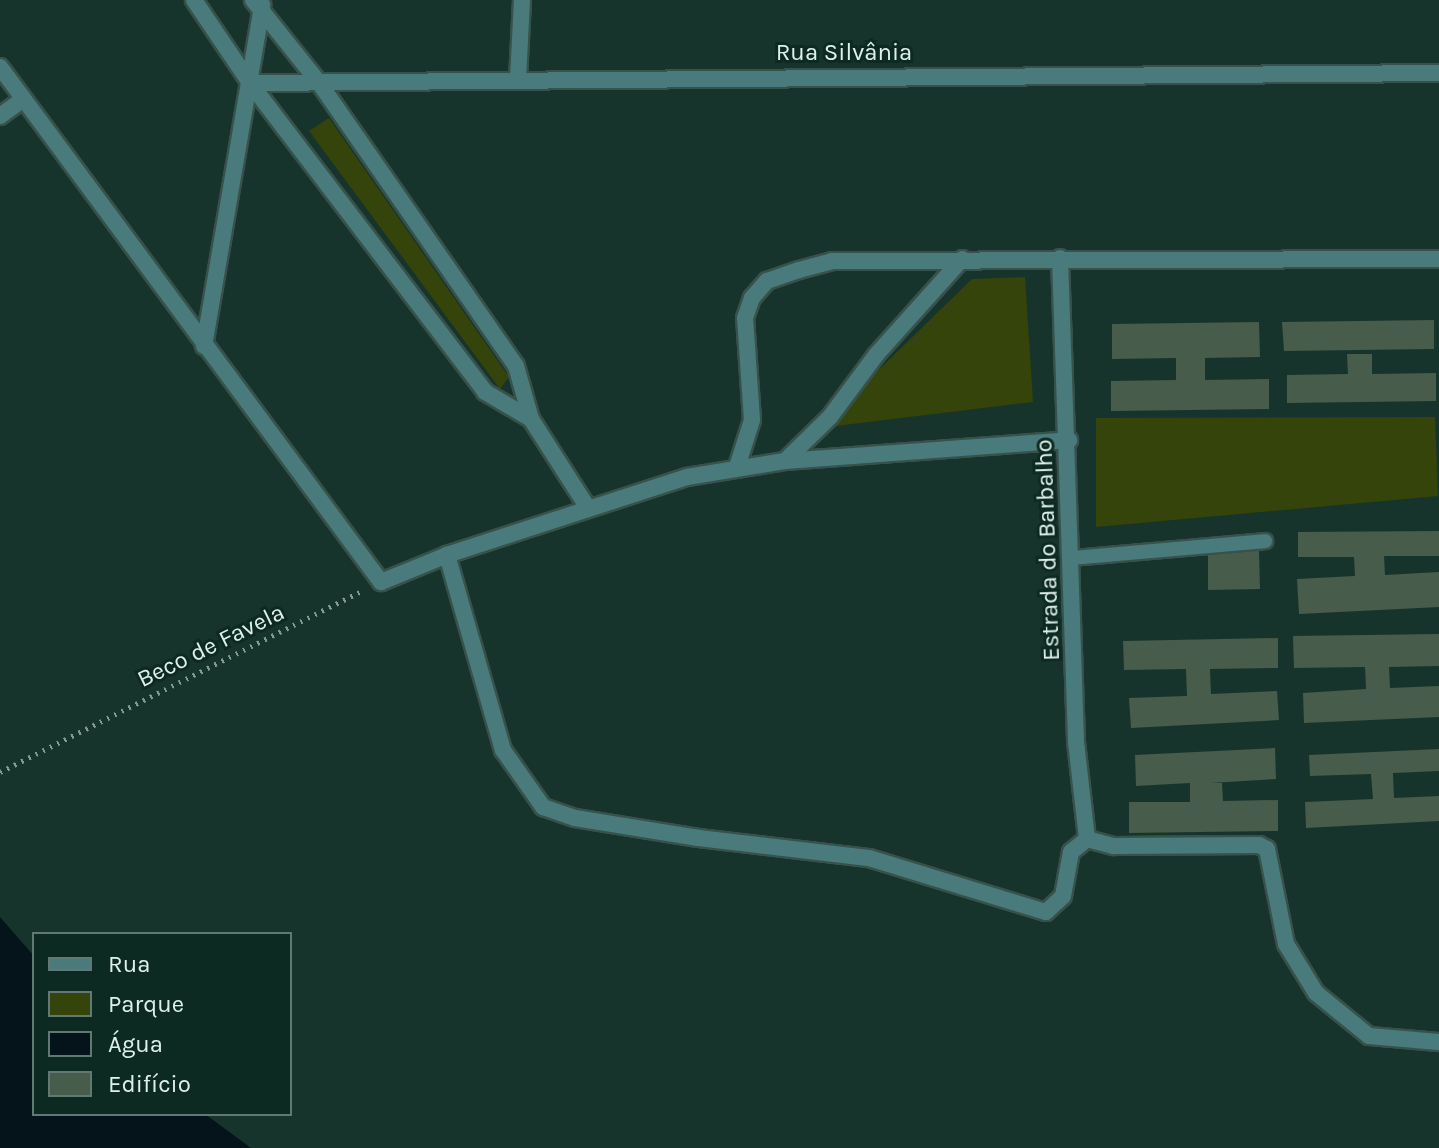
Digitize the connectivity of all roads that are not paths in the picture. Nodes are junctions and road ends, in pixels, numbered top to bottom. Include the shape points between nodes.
1 (194, 0) edge
2 (522, 0) edge
3 (259, 4) edge
4 (0, 67) edge
5 (1439, 73) edge
6 (518, 79) junction
7 (250, 83) junction
8 (320, 84) junction
9 (23, 99) junction
10 (0, 116) edge
11 (1060, 258) junction
12 (962, 259) junction
13 (1439, 259) edge
14 (204, 346) junction
15 (531, 419) junction
16 (1069, 440) junction
17 (785, 461) junction
18 (737, 467) junction
19 (588, 508) junction
20 (1265, 541) dead end
21 (447, 555) junction
22 (1072, 558) junction
23 (1087, 839) junction
24 (1439, 1042) edge

1 - 7 street
2 - 6 street
3 - 7 street
3 - 8 street
4 - 9 street
5 - 6 street, Rua Silvânia
6 - 8 street, Rua Silvânia
7 - 8 street, Rua Silvânia
7 - 14 street
7 - 15 street via 485,392
8 - 15 street via 516,366
9 - 10 street
9 - 14 street
11 - 12 street
11 - 13 street
11 - 16 street, Estrada do Barbalho
12 - 17 street via 876,355 830,417
12 - 18 street via 832,261 767,281 752,298 745,318 752,420
14 - 21 street via 381,582
15 - 19 street
16 - 17 street
16 - 22 street, Estrada do Barbalho
17 - 18 street
18 - 19 street
19 - 21 street
20 - 22 lane
21 - 23 street via 503,750 543,807 575,818 698,838 869,858 1046,912 1063,896 1071,852
22 - 23 street, Estrada do Barbalho via 1076,757
23 - 24 street via 1114,846 1267,849 1286,944 1316,993 1369,1036

